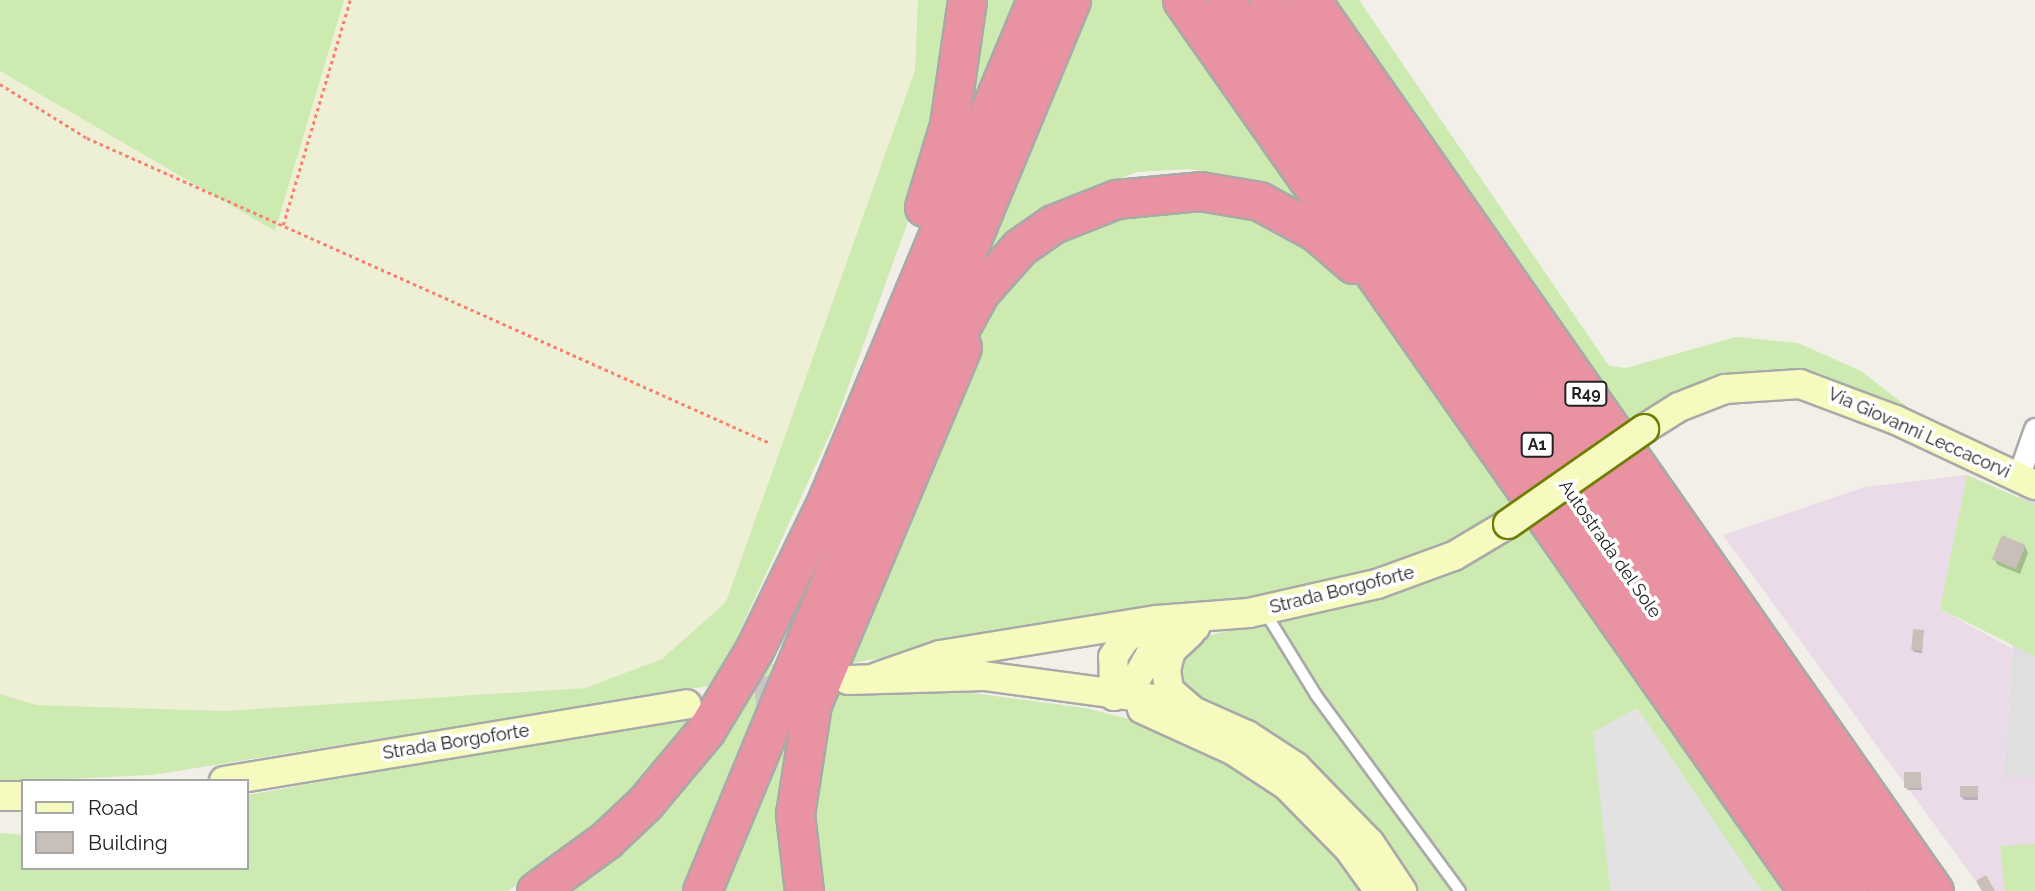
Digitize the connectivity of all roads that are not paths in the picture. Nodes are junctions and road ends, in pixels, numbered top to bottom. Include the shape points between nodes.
1 (967, 0) edge
2 (1036, 0) edge
3 (1071, 0) edge
4 (1182, 0) edge
5 (1225, 0) edge
6 (1269, 0) edge
7 (1311, 0) edge
8 (1100, 204) junction
9 (1471, 405) junction
10 (2035, 429) edge
11 (2026, 481) edge
12 (1508, 524) joint
13 (782, 597) junction
14 (817, 604) junction
15 (1246, 614) junction
16 (1157, 620) junction
17 (877, 677) junction
18 (848, 680) dead end
19 (1114, 696) junction
20 (687, 704) tunnel mouth
21 (1193, 711) junction
22 (236, 779) edge
23 (1862, 788) junction
24 (0, 796) edge
25 (21, 796) edge
26 (536, 891) edge
27 (702, 891) edge
28 (804, 891) edge
29 (1379, 891) edge
30 (1402, 891) edge
31 (1460, 891) edge
32 (1808, 891) edge
33 (1849, 891) edge
34 (1892, 891) edge
35 (1934, 891) edge
36 (1945, 891) edge

1 - 13 highway via 957,88 932,186 806,513
2 - 13 highway
3 - 14 highway
4 - 9 highway
5 - 33 highway, Autostrada del Sole / A1
6 - 34 highway, Autostrada del Sole / A1
7 - 23 highway, R49
8 - 9 highway via 1134,195 1200,191 1240,196 1276,209 1316,232 1360,270
8 - 14 highway via 1037,234 980,292 906,433 874,506
8 - 28 highway via 1060,225 1009,271 974,322 940,397 812,704 795,814
9 - 32 highway
10 - 11 street
11 - 12 street, Via Giovanni Leccacorvi, bridge via 1896,420 1800,384 1725,389 1679,407
12 - 15 street, Strada Borgoforte via 1415,573
13 - 26 highway via 723,703 676,768 606,840
14 - 27 highway
15 - 16 street
15 - 19 street via 1167,636 1149,652 1134,683
15 - 21 street via 1185,636 1168,660 1169,690
15 - 31 lane via 1316,695
16 - 17 street via 940,655
16 - 19 street via 1118,647 1113,657
17 - 18 street
17 - 19 street via 984,676
19 - 21 street via 1168,701
19 - 29 street via 1234,751 1286,785 1349,849
20 - 22 street, Strada Borgoforte
21 - 30 street via 1247,735 1296,767 1370,844
23 - 35 highway, R49
23 - 36 highway
24 - 25 street

